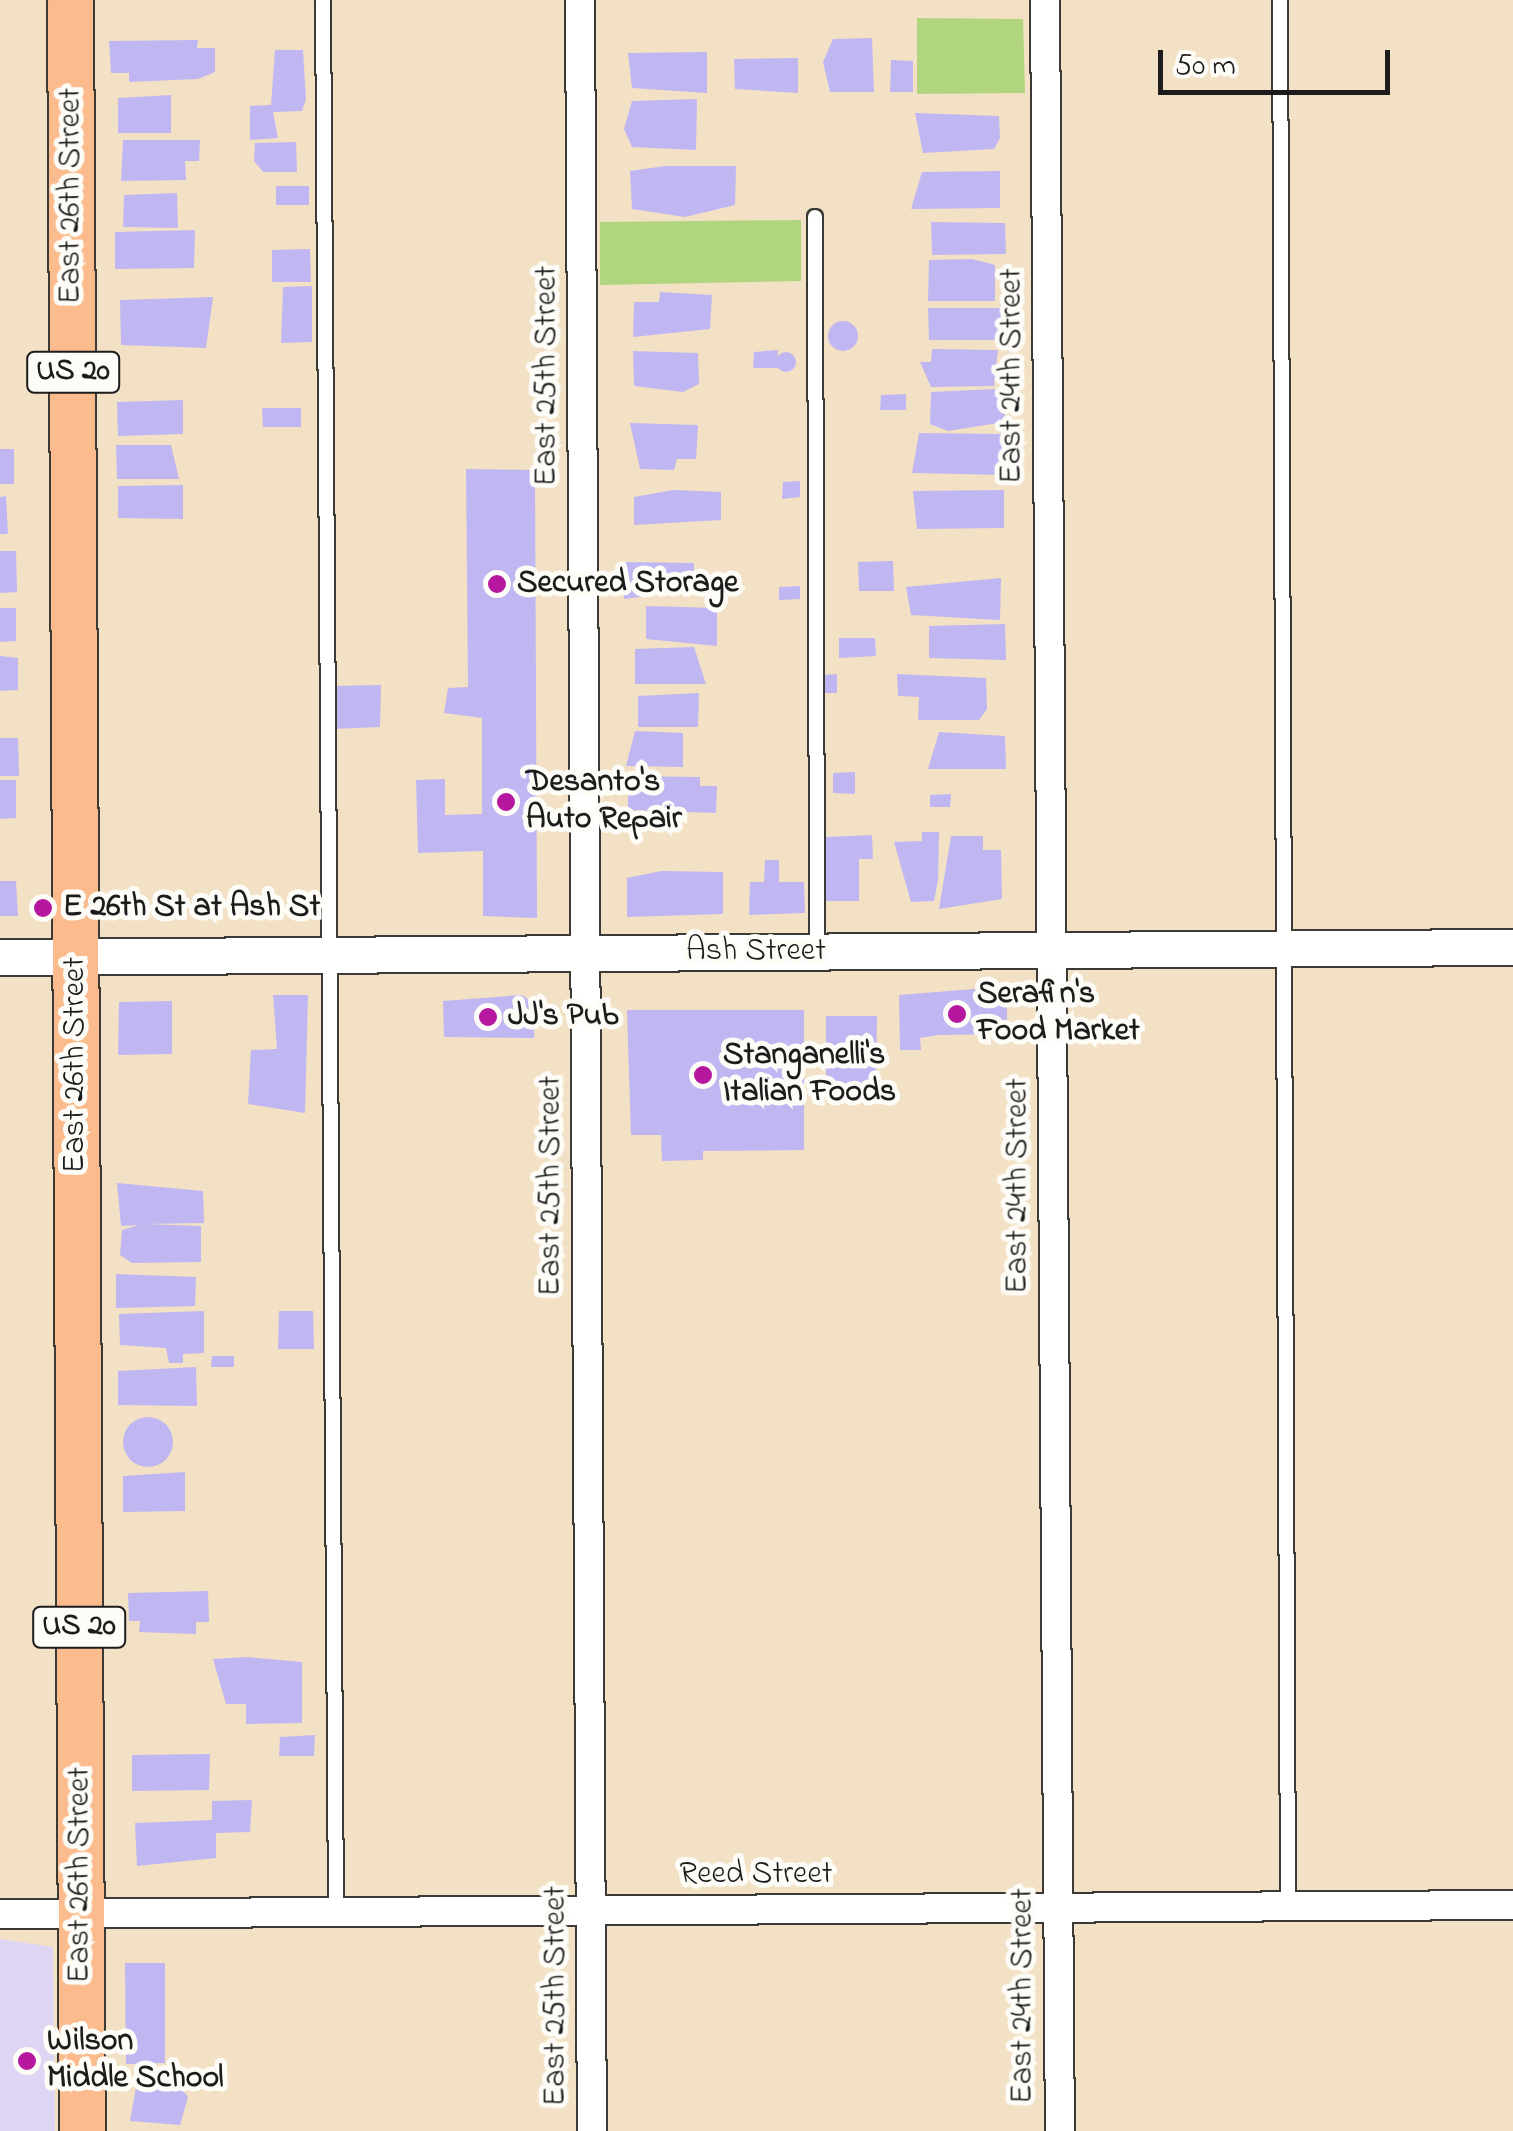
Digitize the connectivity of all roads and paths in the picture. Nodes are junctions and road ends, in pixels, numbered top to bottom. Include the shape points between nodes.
1 (70, 0) edge
2 (323, 0) edge
3 (580, 0) edge
4 (1045, 0) edge
5 (1280, 0) edge
6 (815, 217) dead end
7 (1513, 947) edge
8 (1289, 948) junction
9 (1053, 950) junction
10 (816, 951) junction
11 (586, 952) junction
12 (325, 954) junction
13 (0, 956) edge
14 (76, 956) junction
15 (1513, 1905) edge
16 (1288, 1906) junction
17 (1058, 1908) junction
18 (591, 1910) junction
19 (336, 1912) junction
20 (80, 1913) junction
21 (0, 1914) edge
22 (82, 2131) edge
23 (592, 2131) edge
24 (1060, 2131) edge

1 - 14 main road, East 26th Street / US 20
2 - 12 lane
3 - 11 street, East 25th Street
4 - 9 street, East 24th Street
5 - 8 lane
6 - 10 lane
7 - 8 street, Ash Street
8 - 9 street, Ash Street
8 - 16 lane
9 - 10 street, Ash Street
9 - 17 street, East 24th Street
10 - 11 street, Ash Street
11 - 12 street, Ash Street
11 - 18 street, East 25th Street
12 - 14 street, Ash Street
12 - 19 lane
13 - 14 street, Ash Street
14 - 20 main road, East 26th Street / US 20
15 - 16 street, Reed Street
16 - 17 street, Reed Street
17 - 18 street, Reed Street
17 - 24 street, East 24th Street
18 - 19 street, Reed Street
18 - 23 street, East 25th Street
19 - 20 street, Reed Street
20 - 21 street, Reed Street
20 - 22 main road, East 26th Street / US 20

